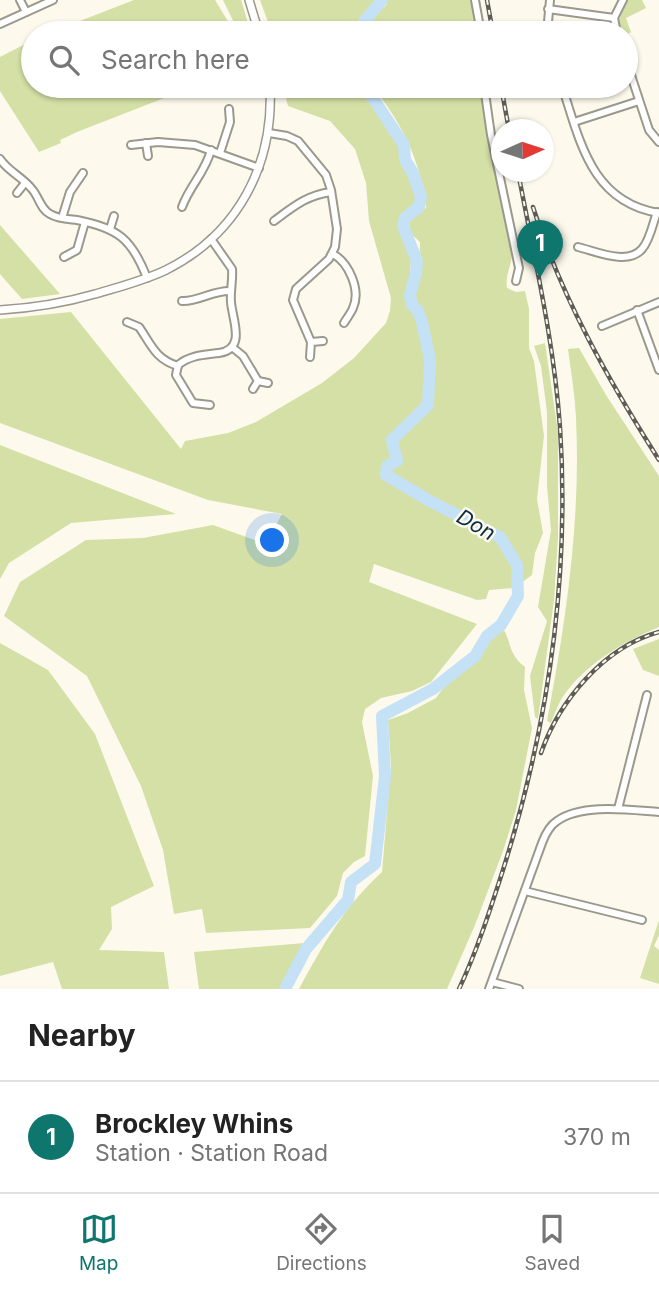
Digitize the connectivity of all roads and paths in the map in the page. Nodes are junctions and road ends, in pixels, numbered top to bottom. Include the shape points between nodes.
1 (20, 0) edge
2 (53, 0) edge
3 (250, 0) edge
4 (475, 0) edge
5 (550, 0) edge
6 (623, 0) edge
7 (548, 9) junction
8 (26, 12) junction
9 (614, 18) junction
10 (256, 21) edge
11 (479, 21) edge
12 (548, 21) edge
13 (615, 21) edge
14 (0, 24) edge
15 (270, 98) edge
16 (486, 98) edge
17 (566, 98) edge
18 (638, 98) edge
19 (639, 101) junction
20 (229, 109) dead end
21 (574, 122) junction
22 (269, 133) junction
23 (659, 142) edge
24 (146, 144) junction
25 (131, 145) dead end
26 (211, 149) junction
27 (220, 153) junction
28 (2, 155) edge
29 (148, 156) dead end
30 (259, 168) junction
31 (83, 173) dead end
32 (67, 177) dead end
33 (26, 183) junction
34 (76, 183) junction
35 (331, 192) junction
36 (17, 193) dead end
37 (182, 207) dead end
38 (658, 212) edge
39 (114, 216) dead end
40 (62, 218) junction
41 (274, 221) dead end
42 (85, 222) junction
43 (110, 229) junction
44 (211, 239) junction
45 (578, 247) dead end
46 (333, 254) junction
47 (64, 257) dead end
48 (147, 278) junction
49 (516, 281) dead end
50 (231, 291) junction
51 (182, 301) dead end
52 (659, 302) edge
53 (0, 310) edge
54 (637, 310) junction
55 (146, 321) dead end
56 (127, 322) dead end
57 (344, 323) dead end
58 (602, 326) dead end
59 (141, 329) junction
60 (323, 341) dead end
61 (311, 342) junction
62 (232, 346) junction
63 (310, 357) dead end
64 (178, 366) junction
65 (659, 370) edge
66 (258, 382) junction
67 (268, 383) dead end
68 (253, 389) dead end
69 (210, 405) dead end
70 (647, 695) dead end
71 (618, 809) junction
72 (659, 812) edge
73 (525, 891) junction
74 (642, 920) dead end
75 (490, 985) edge
76 (519, 989) edge

1 - 8 street
2 - 8 street
3 - 10 street
4 - 11 street
5 - 7 street
6 - 9 street
7 - 9 street
7 - 12 street
8 - 14 street
9 - 13 street
15 - 22 street
16 - 49 street via 519,268
17 - 21 street
18 - 19 street
19 - 21 street
19 - 23 street via 649,130
20 - 27 street via 230,122
21 - 38 street via 599,179 632,205
22 - 30 street
22 - 35 street via 298,141 326,174
24 - 25 street
24 - 26 street via 176,142
24 - 29 street
26 - 27 street
26 - 37 street
27 - 30 street
28 - 33 street via 5,166
30 - 44 street via 242,202
31 - 34 street
32 - 34 street
33 - 36 street
33 - 40 street via 47,212
34 - 40 street
35 - 41 street via 313,195
35 - 46 street via 337,234
38 - 45 street via 642,249 632,256
39 - 43 street
40 - 42 street
42 - 43 street
42 - 47 street via 80,253
43 - 48 street via 131,244
44 - 48 street via 183,261
44 - 50 street via 231,264
46 - 57 street via 344,263 355,289 354,308
46 - 61 street via 294,294 294,306
48 - 53 street via 71,301
50 - 51 street
50 - 62 street via 236,333
52 - 54 street
54 - 58 street
54 - 65 street
55 - 59 street
56 - 59 street
59 - 64 street via 158,356
60 - 61 street
61 - 63 street
62 - 64 street via 223,353 186,359
62 - 66 street
64 - 69 street via 178,380 190,406
66 - 67 street
66 - 68 street
70 - 71 street
71 - 72 street
71 - 73 street via 571,814 556,821 547,831
73 - 74 street
73 - 75 street
75 - 76 street

